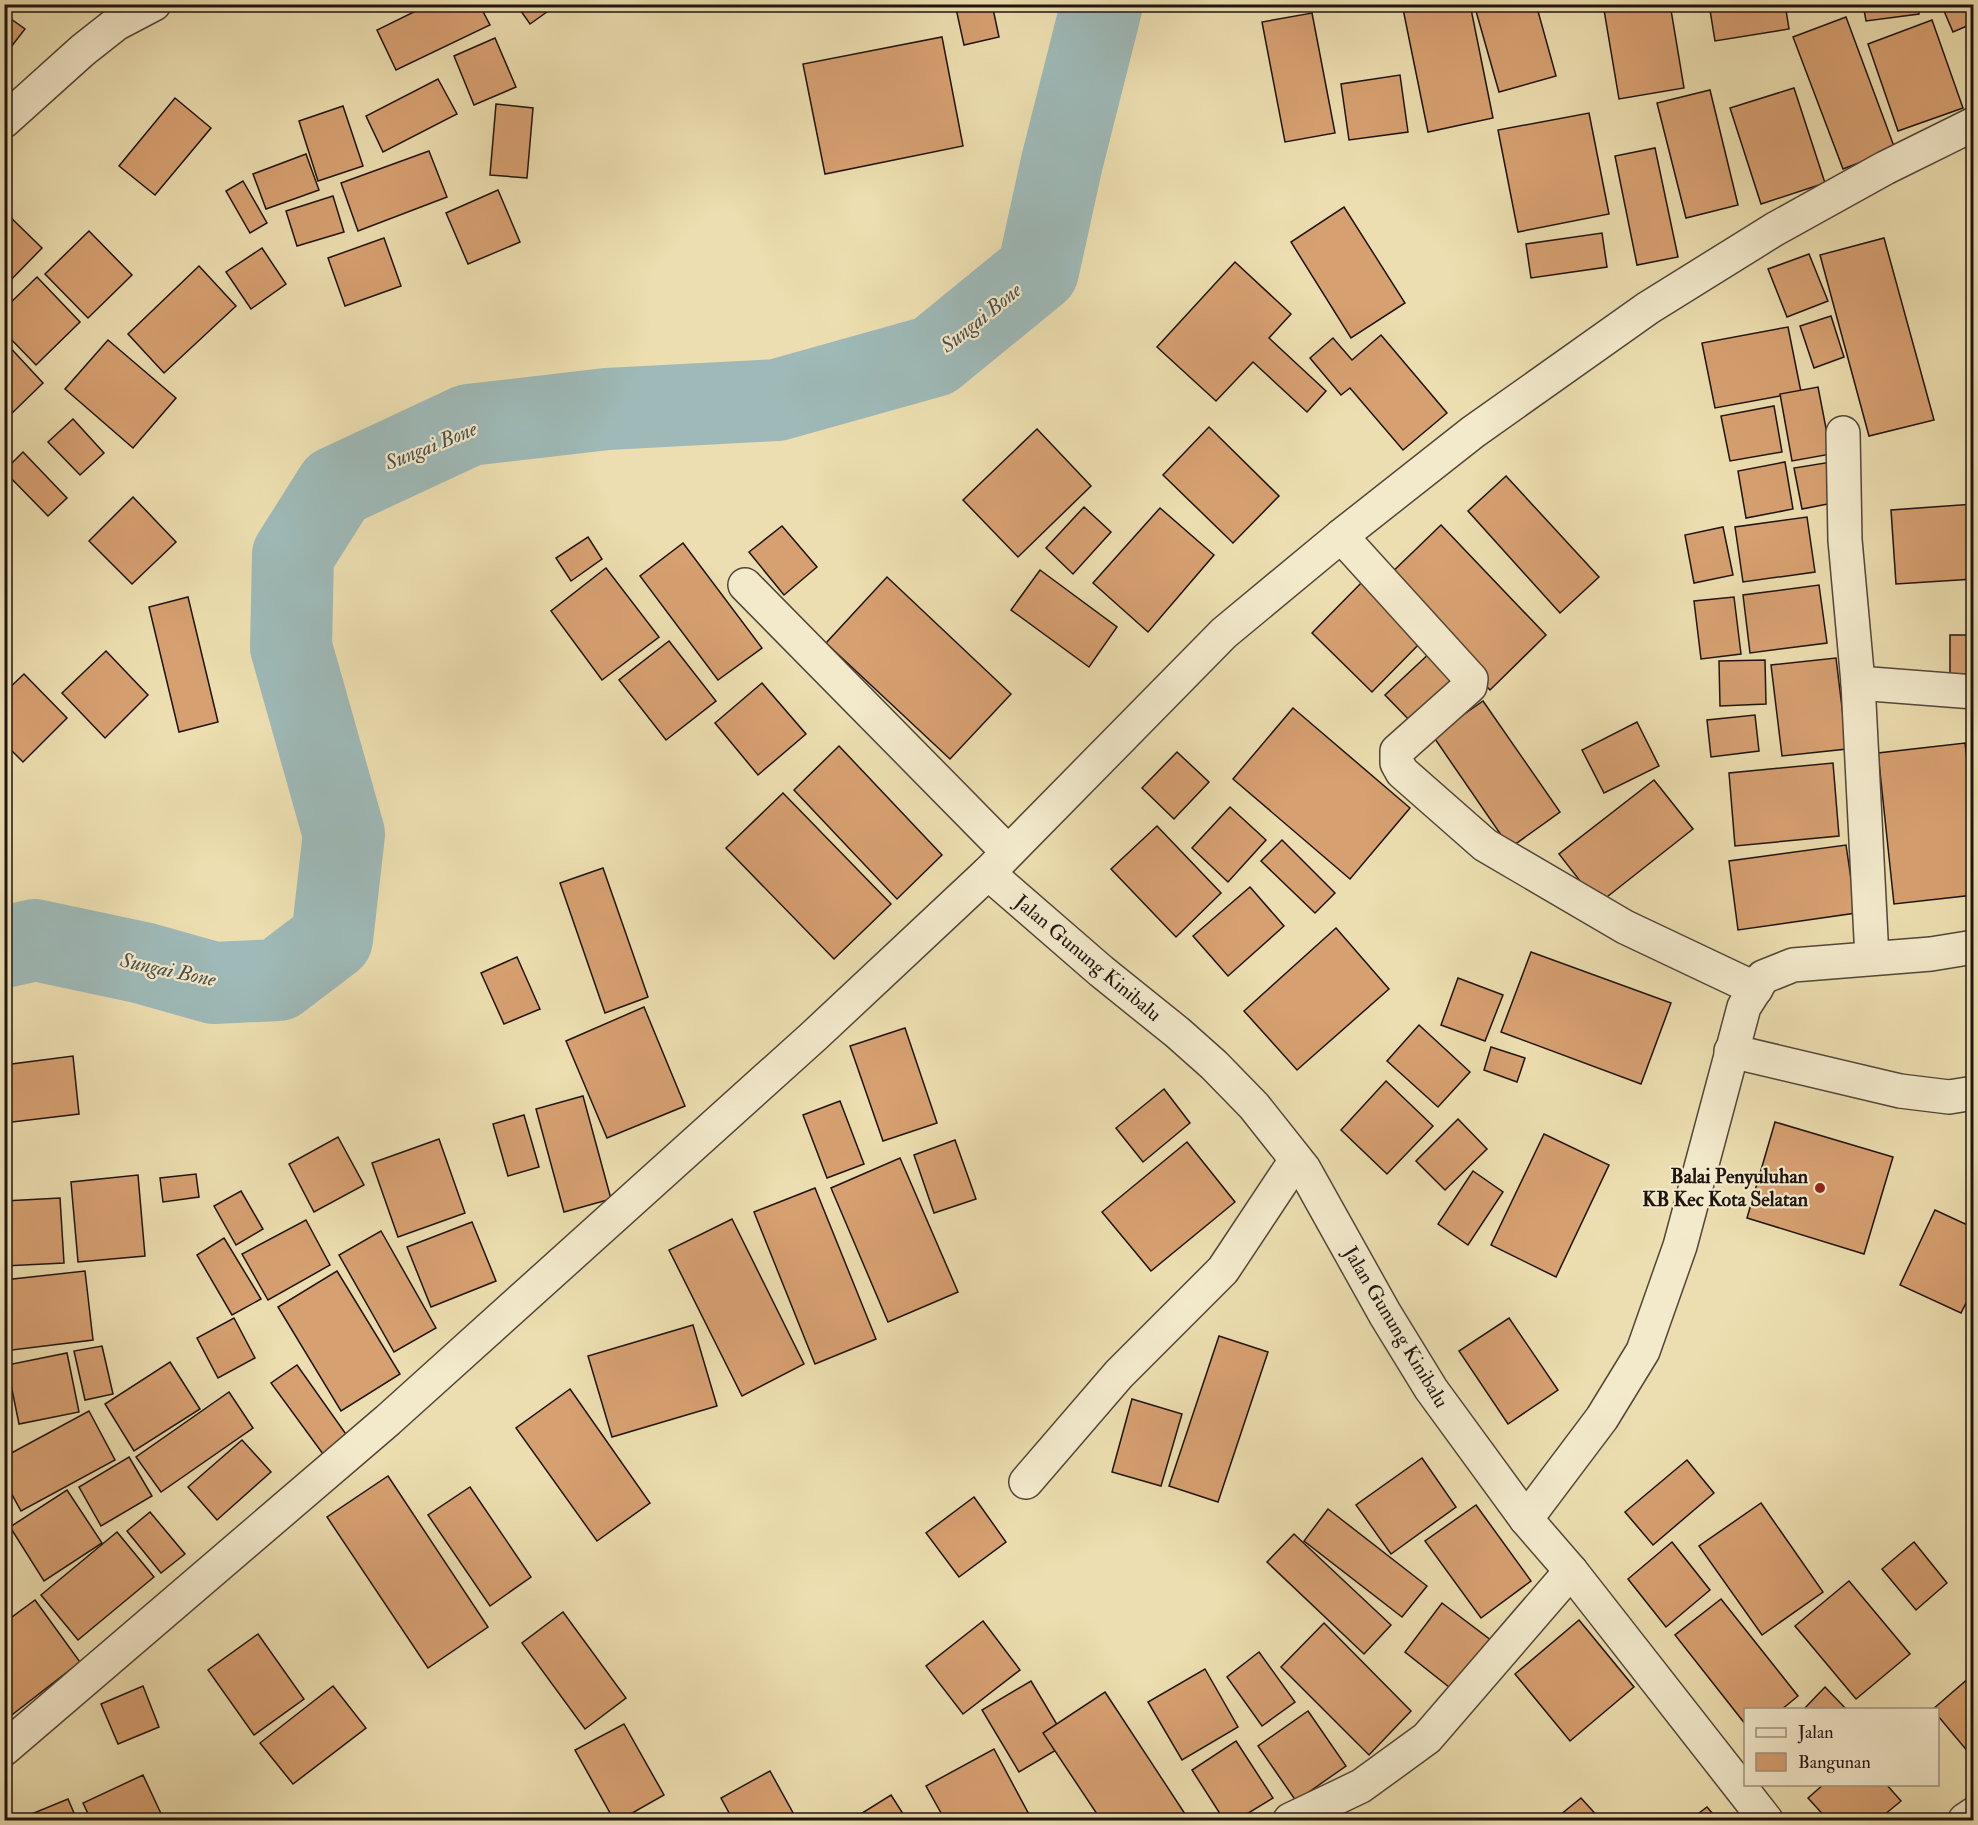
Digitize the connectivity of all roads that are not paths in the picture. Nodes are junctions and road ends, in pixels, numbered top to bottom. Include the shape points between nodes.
1 (154, 4) edge
2 (4, 122) edge
3 (1974, 124) edge
4 (1843, 433) dead end
5 (1341, 536) junction
6 (746, 585) dead end
7 (1858, 682) junction
8 (1974, 692) edge
9 (998, 863) junction
10 (1974, 947) edge
11 (1872, 958) junction
12 (1756, 988) junction
13 (1731, 1051) junction
14 (1974, 1093) edge
15 (1296, 1160) junction
16 (1026, 1482) dead end
17 (1526, 1519) junction
18 (1571, 1571) junction
19 (4, 1749) edge
20 (1974, 1814) edge
21 (1290, 1821) edge
22 (1766, 1821) edge
23 (1965, 1821) edge

1 - 2 street via 116,24 82,50
3 - 5 street via 1775,229 1648,308 1473,432
4 - 7 street via 1845,540
5 - 9 street via 1224,633
5 - 12 street via 1471,679 1470,686 1397,751 1402,772 1485,845 1625,927
6 - 9 street, Jalan Gunung Kinibalu
7 - 8 street
7 - 11 street
9 - 15 street, Jalan Gunung Kinibalu via 1101,971 1214,1065 1254,1106
9 - 19 street via 470,1348
10 - 11 street
11 - 12 street via 1793,965 1763,977
12 - 13 street via 1744,1007
13 - 14 street via 1900,1091 1949,1097
13 - 17 street via 1680,1246 1643,1351 1602,1418
15 - 16 street via 1223,1270 1119,1374
15 - 17 street, Jalan Gunung Kinibalu via 1431,1389
17 - 18 street, Jalan Gunung Kinibalu
18 - 21 street via 1427,1738 1360,1786
18 - 22 street, Jalan Gunung Kinibalu
20 - 23 street

